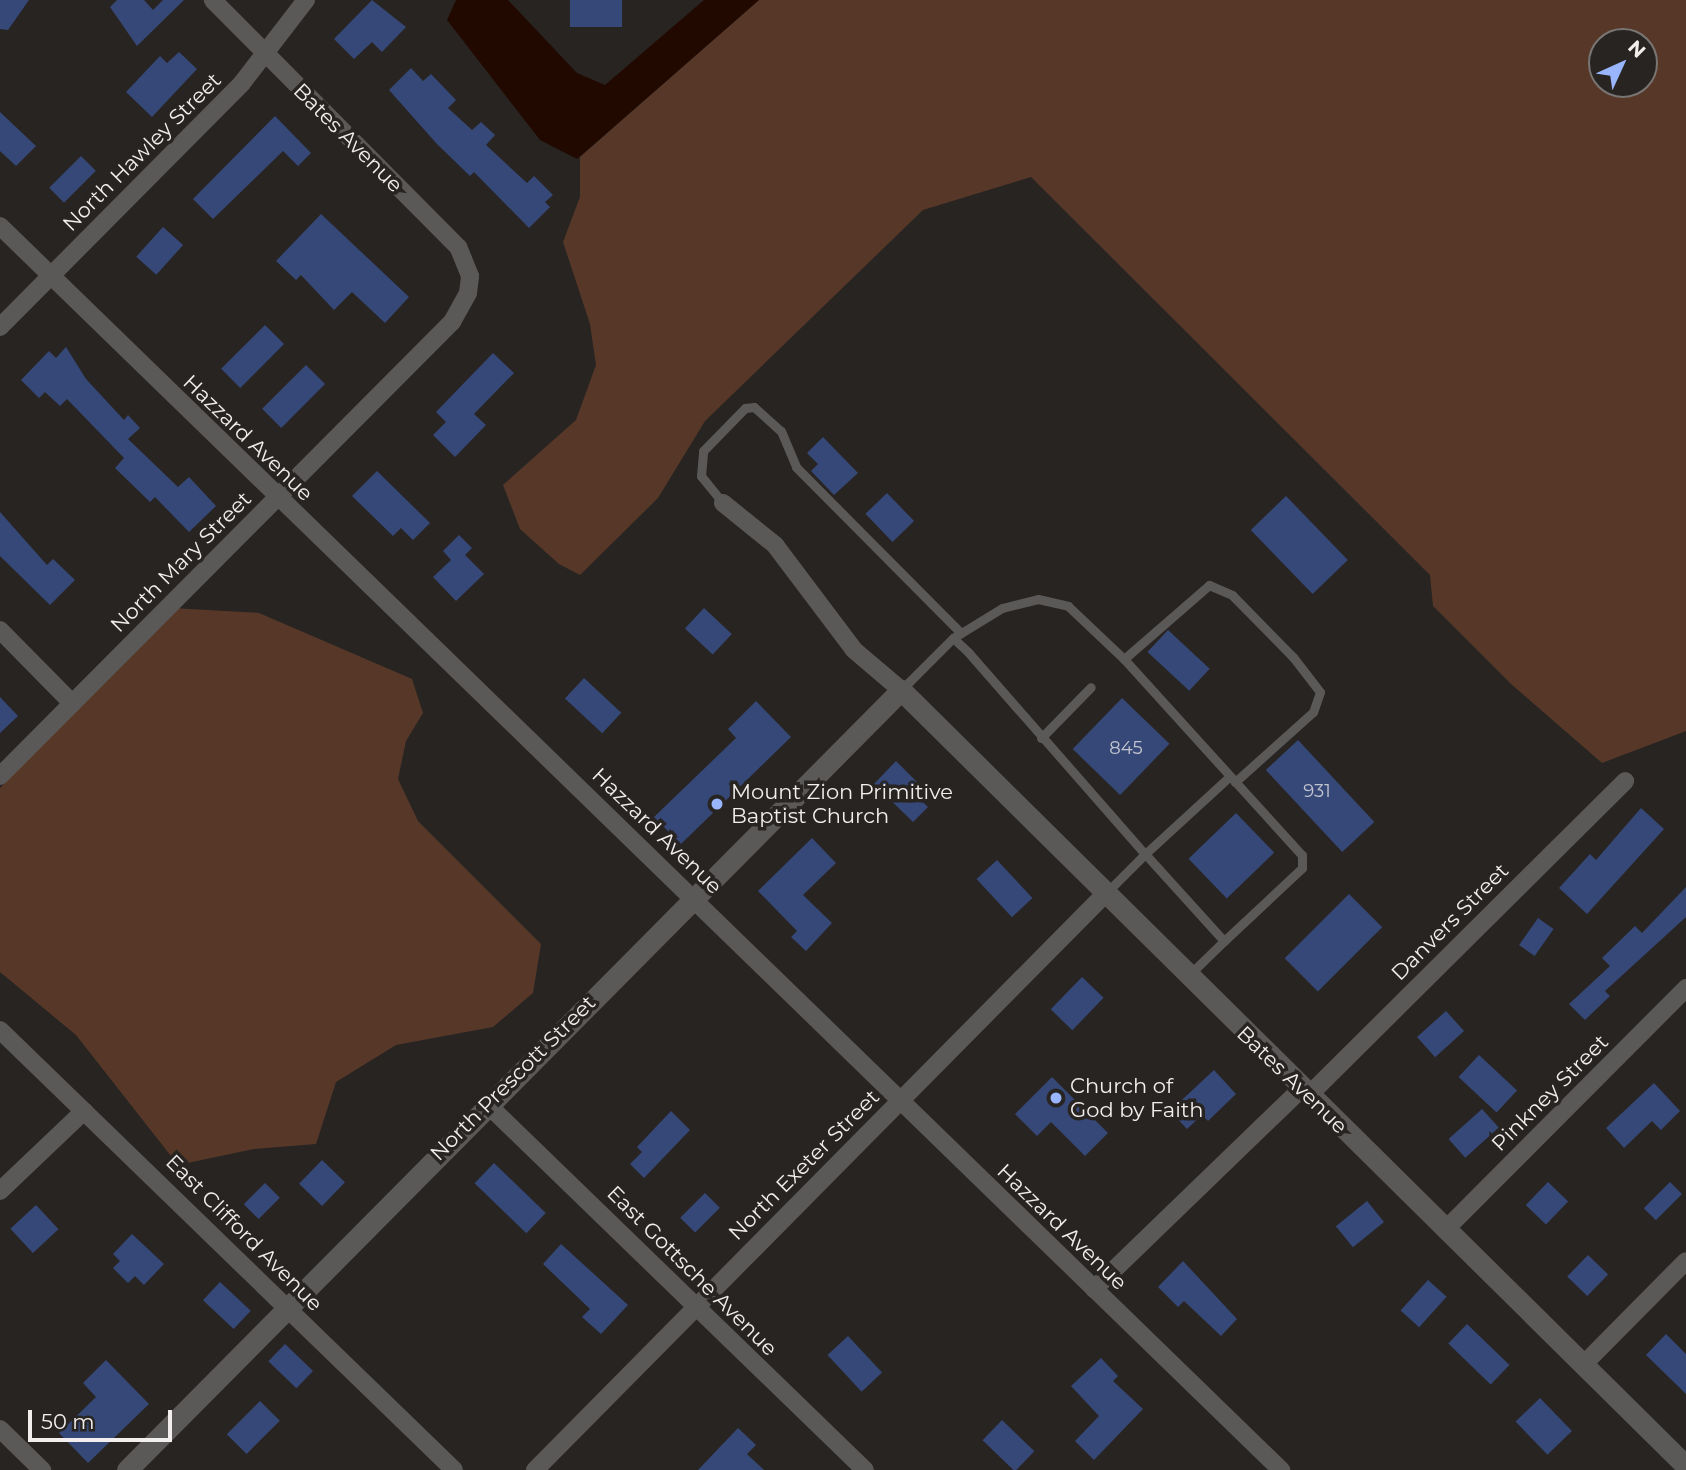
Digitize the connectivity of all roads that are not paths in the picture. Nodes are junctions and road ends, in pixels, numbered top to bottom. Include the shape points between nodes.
1 (213, 0) edge
2 (306, 0) edge
3 (266, 54) junction
4 (0, 226) edge
5 (50, 276) junction
6 (470, 282) joint
7 (0, 327) edge
8 (276, 497) junction
9 (723, 503) joint
10 (0, 630) edge
11 (957, 635) junction
12 (1124, 659) junction
13 (1091, 687) dead end
14 (901, 690) junction
15 (72, 703) junction
16 (1041, 738) junction
17 (0, 776) edge
18 (1233, 779) junction
19 (1625, 781) dead end
20 (1144, 854) junction
21 (1106, 893) junction
22 (694, 897) junction
23 (1224, 941) junction
24 (1188, 976) junction
25 (1686, 988) edge
26 (0, 1030) edge
27 (1304, 1093) junction
28 (900, 1101) junction
29 (487, 1104) junction
30 (84, 1111) junction
31 (0, 1191) edge
32 (1445, 1230) junction
33 (1686, 1261) edge
34 (1094, 1289) junction
35 (695, 1307) junction
36 (286, 1308) junction
37 (1583, 1365) junction
38 (0, 1429) edge
39 (1686, 1466) edge
40 (42, 1470) edge
41 (127, 1470) edge
42 (454, 1470) edge
43 (535, 1470) edge
44 (865, 1470) edge
45 (1281, 1470) edge

1 - 3 street, Bates Avenue
2 - 3 street, North Hawley Street
3 - 5 street, North Hawley Street
3 - 6 street, Bates Avenue via 458,247
4 - 5 street, Hazzard Avenue
5 - 7 street, North Hawley Street
5 - 8 street, Hazzard Avenue
6 - 8 street, North Mary Street via 452,323
8 - 15 street, North Mary Street
8 - 22 street, Hazzard Avenue
9 - 11 lane via 701,476 703,451 745,408 754,407 781,431 796,467
9 - 14 street via 775,545 854,650
10 - 15 street
11 - 12 lane via 1002,608 1038,599 1068,606
11 - 14 lane
11 - 16 lane
12 - 18 lane
12 - 18 lane via 1209,584 1232,595 1293,657 1321,692 1313,712
13 - 16 lane
14 - 21 street, Bates Avenue
14 - 22 street, North Prescott Street
15 - 17 street, North Mary Street
16 - 20 lane
18 - 20 lane
18 - 23 lane via 1302,855 1302,868
19 - 27 street, Danvers Street
20 - 21 lane
20 - 23 lane
21 - 24 street, Bates Avenue
21 - 28 street, North Exeter Street
22 - 28 street, Hazzard Avenue
22 - 29 street, North Prescott Street
23 - 24 lane
24 - 27 street, Bates Avenue
25 - 32 street, Pinkney Street
26 - 30 street, East Clifford Avenue
27 - 32 street, Bates Avenue
27 - 34 street, Danvers Street
28 - 34 street, Hazzard Avenue
28 - 35 street, North Exeter Street
29 - 35 street, East Gottsche Avenue
29 - 36 street, North Prescott Street
30 - 31 street
30 - 36 street, East Clifford Avenue
32 - 37 street, Bates Avenue
33 - 37 street
34 - 45 street, Hazzard Avenue
35 - 43 street, North Exeter Street
35 - 44 street, East Gottsche Avenue
36 - 41 street, North Prescott Street
36 - 42 street, East Clifford Avenue
37 - 39 street, Bates Avenue
38 - 40 street

